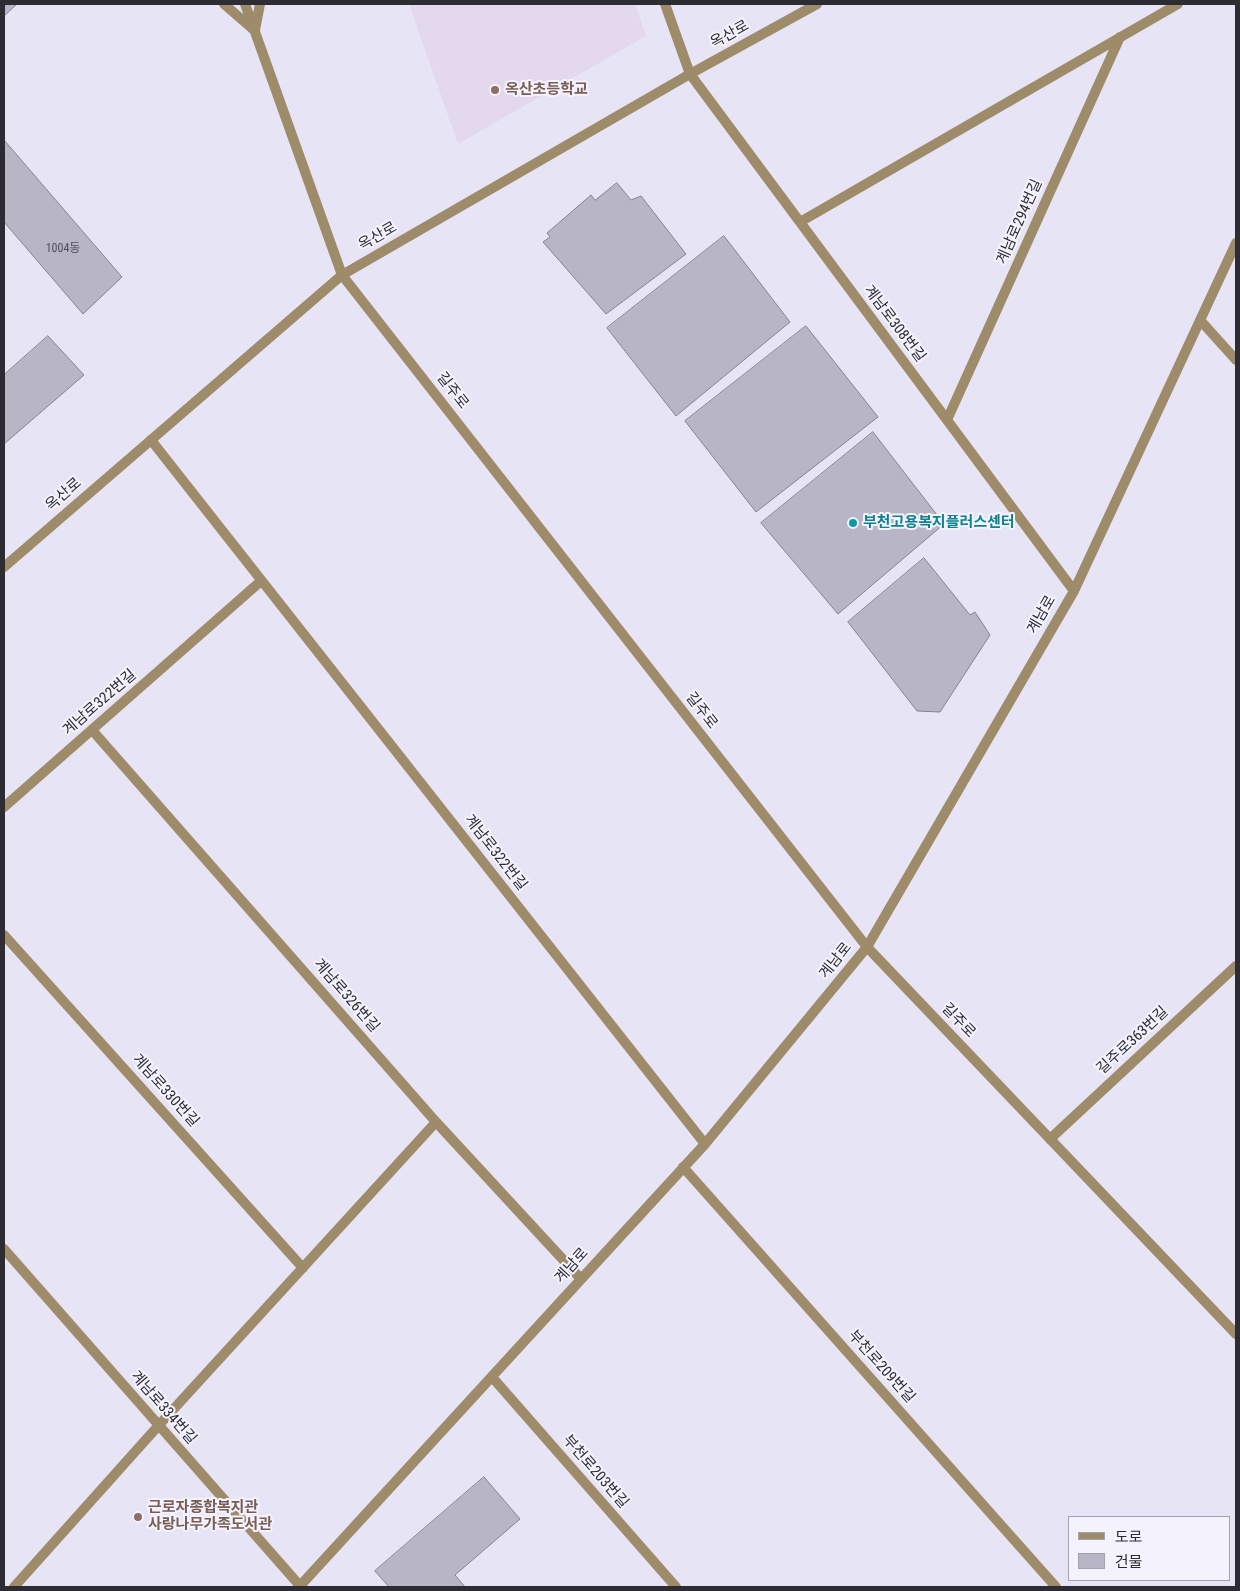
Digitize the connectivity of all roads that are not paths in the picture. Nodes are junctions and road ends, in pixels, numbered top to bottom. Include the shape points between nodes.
1 (224, 4) edge
2 (245, 4) edge
3 (260, 4) edge
4 (665, 4) edge
5 (818, 4) edge
6 (1178, 4) edge
7 (255, 31) junction
8 (1120, 37) junction
9 (690, 74) junction
10 (800, 222) junction
11 (1236, 243) edge
12 (342, 274) junction
13 (1200, 320) junction
14 (1236, 360) edge
15 (947, 420) junction
16 (150, 440) junction
17 (4, 567) edge
18 (261, 582) junction
19 (1074, 591) junction
20 (92, 730) junction
21 (4, 806) edge
22 (4, 934) edge
23 (867, 947) junction
24 (1236, 966) edge
25 (436, 1122) junction
26 (1050, 1139) junction
27 (705, 1144) junction
28 (684, 1167) junction
29 (4, 1249) edge
30 (303, 1268) junction
31 (582, 1278) junction
32 (1236, 1334) edge
33 (492, 1377) junction
34 (159, 1425) junction
35 (14, 1587) edge
36 (300, 1587) edge
37 (676, 1587) edge
38 (1056, 1587) edge

1 - 7 street, 길주로
2 - 7 street, 길주로
3 - 7 street
4 - 9 street, 계남로308번길
5 - 9 street, 옥산로
6 - 8 street
7 - 12 street, 길주로
8 - 10 street
8 - 15 street, 계남로294번길
9 - 10 street, 계남로308번길
9 - 12 street, 옥산로
10 - 15 street, 계남로308번길
11 - 13 street, 계남로
12 - 16 street, 옥산로
12 - 23 street, 길주로
13 - 14 street
13 - 19 street, 계남로
15 - 19 street, 계남로308번길
16 - 17 street, 옥산로
16 - 18 street, 계남로322번길
18 - 20 street, 계남로322번길
18 - 27 street, 계남로322번길
19 - 23 street, 계남로
20 - 21 street, 계남로322번길
20 - 25 street, 계남로326번길
22 - 30 street, 계남로330번길
23 - 26 street, 길주로
23 - 27 street, 계남로
24 - 26 street, 길주로363번길
25 - 30 street
25 - 31 street, 계남로326번길
26 - 32 street, 길주로
27 - 28 street, 계남로
28 - 31 street, 계남로
28 - 38 street, 부천로209번길
29 - 34 street, 계남로334번길
30 - 34 street
31 - 33 street, 계남로
33 - 36 street, 계남로
33 - 37 street, 부천로203번길
34 - 35 street
34 - 36 street, 계남로334번길

